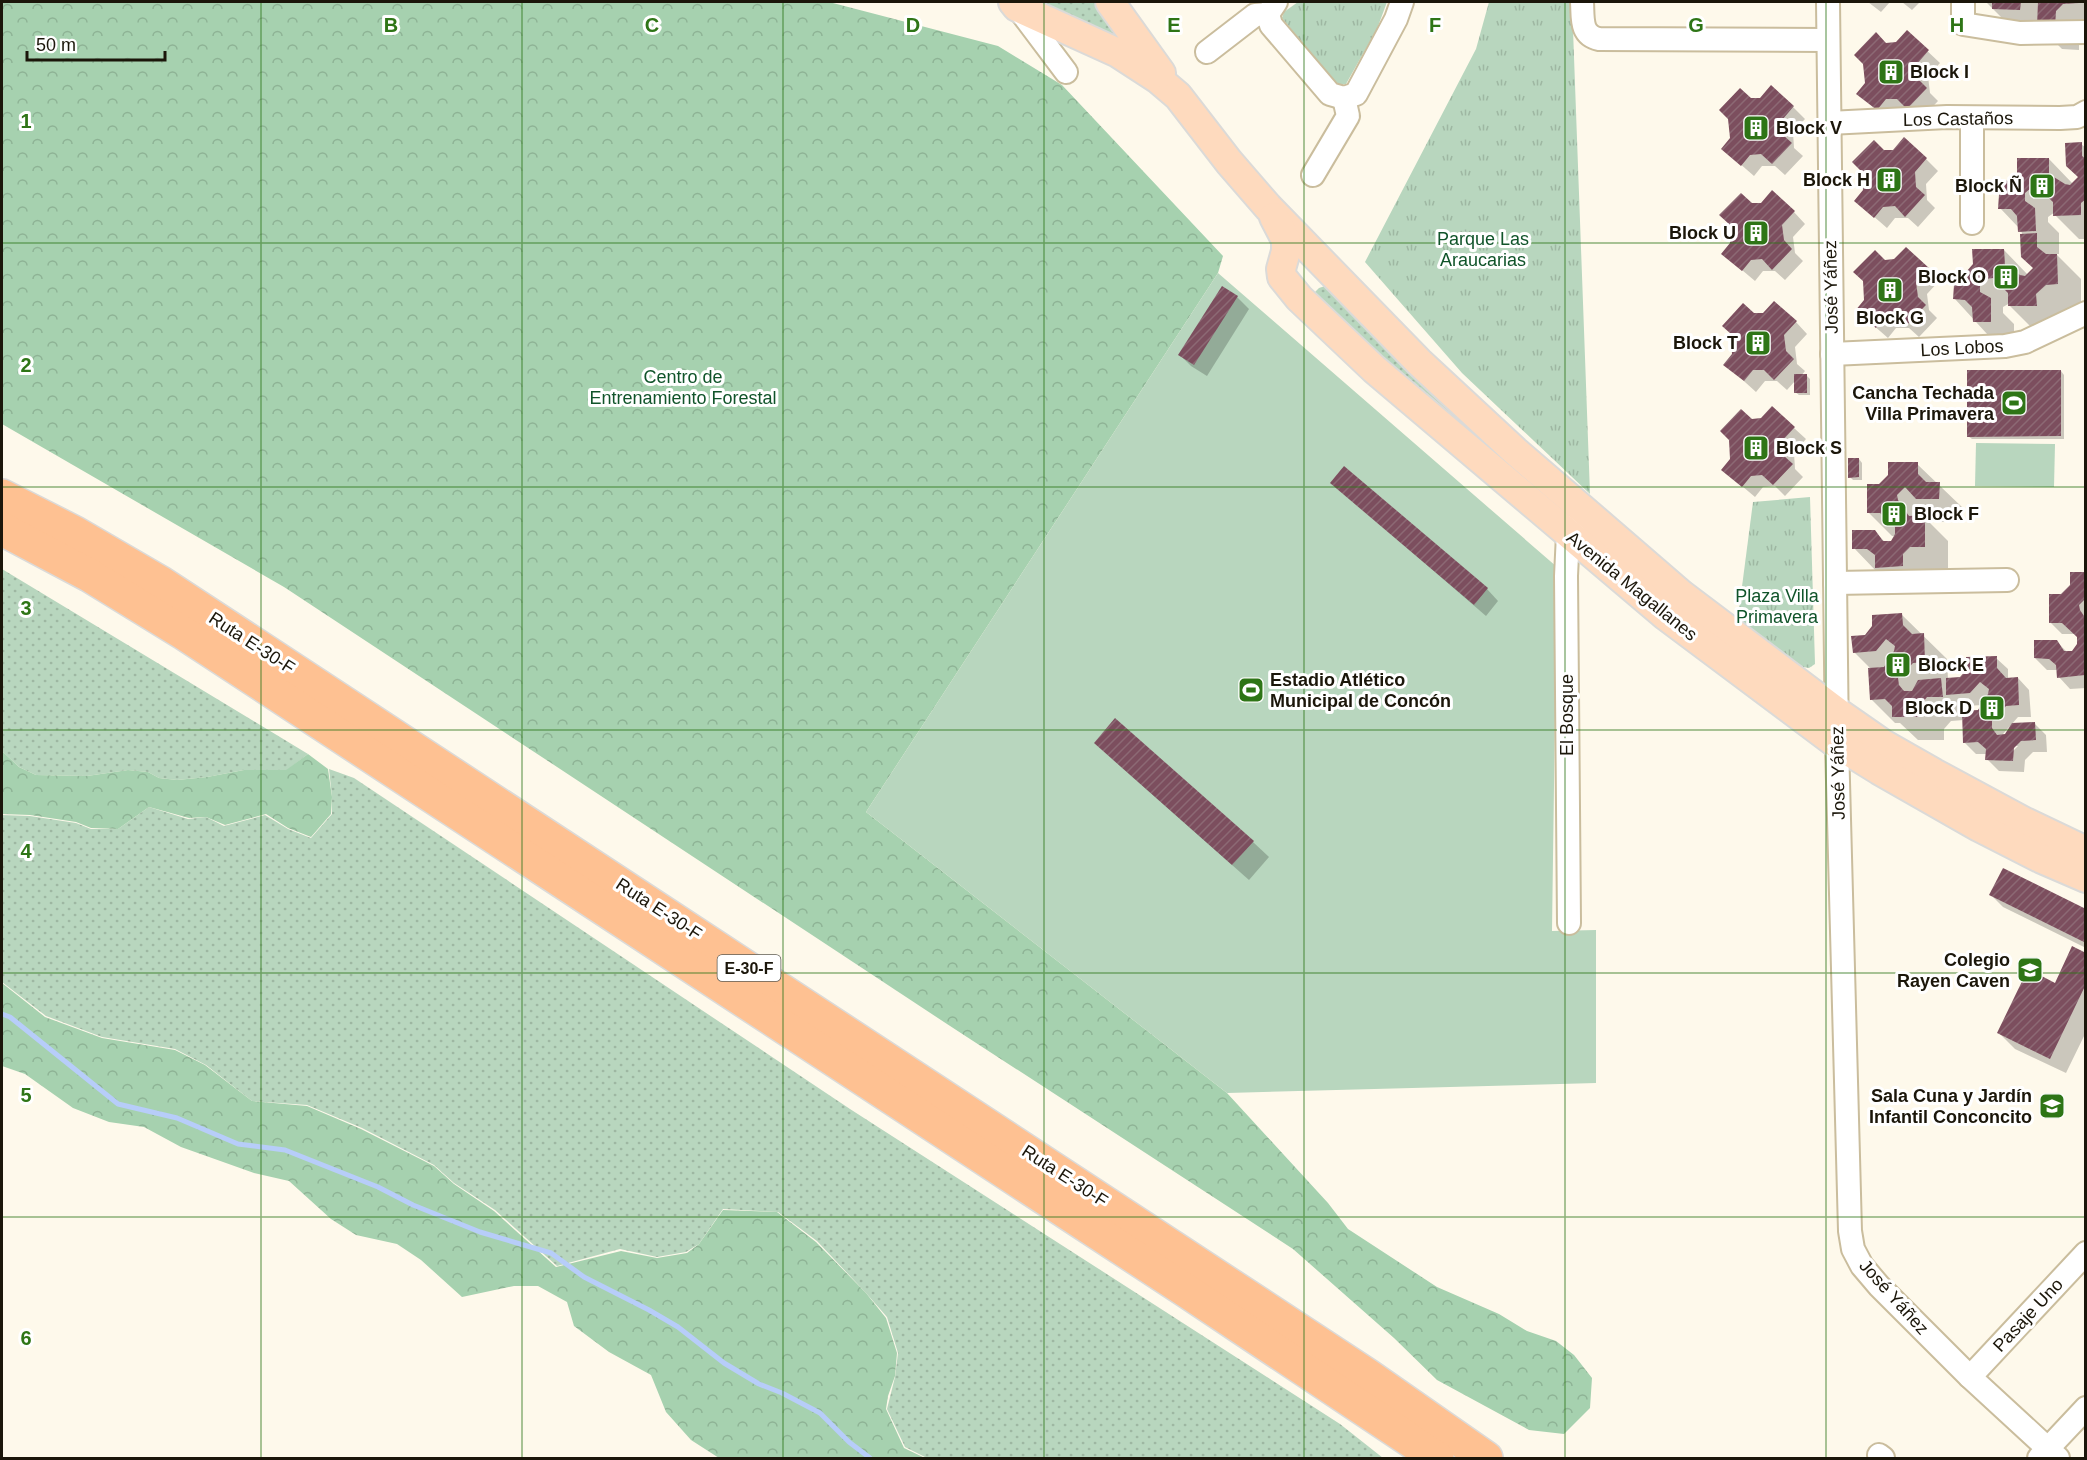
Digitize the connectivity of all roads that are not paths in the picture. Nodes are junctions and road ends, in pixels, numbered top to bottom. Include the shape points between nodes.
1 (1401, 2) edge
2 (1582, 2) edge
3 (1828, 2) edge
4 (1963, 2) edge
5 (1010, 3) edge
6 (1113, 3) edge
7 (1272, 8) edge
8 (2085, 32) edge
9 (1828, 40) junction
10 (1207, 52) dead end
11 (1066, 72) dead end
12 (1178, 96) junction
13 (1344, 99) junction
14 (2085, 112) edge
15 (1972, 118) junction
16 (1829, 123) junction
17 (1313, 175) dead end
18 (1268, 207) junction
19 (1972, 223) dead end
20 (1341, 283) junction
21 (1299, 298) junction
22 (2085, 313) edge
23 (1832, 354) junction
24 (2, 496) edge
25 (1576, 523) junction
26 (2, 529) edge
27 (2007, 580) dead end
28 (1835, 583) junction
29 (1837, 712) junction
30 (1837, 744) junction
31 (2085, 850) edge
32 (2085, 878) edge
33 (1569, 923) dead end
34 (2085, 1253) edge
35 (1970, 1377) junction
36 (2085, 1408) edge
37 (2048, 1455) edge
38 (1437, 1458) edge
39 (1486, 1458) edge

1 - 13 street via 1356,94
2 - 9 street via 1583,25 1589,36 1599,39
3 - 9 street, José Yáñez
4 - 8 street via 1963,24 2020,33
5 - 11 street
5 - 12 main road, Avenida Magallanes via 1118,53
6 - 12 main road
7 - 10 street via 1256,15
7 - 13 street via 1271,25 1330,94
9 - 16 street, José Yáñez
12 - 18 main road, Avenida Magallanes
13 - 17 street via 1348,116
14 - 15 street, Los Castaños via 2060,118
15 - 16 street, Los Castaños
15 - 19 street
16 - 23 street, José Yáñez
18 - 20 main road, Avenida Magallanes
18 - 21 main road, Avenida Magallanes via 1286,240 1282,277
20 - 21 main road via 1320,276 1311,278
20 - 25 main road, Avenida Magallanes via 1515,451
21 - 25 main road, Avenida Magallanes via 1374,369
22 - 23 street, Los Lobos via 2025,342 2005,346
23 - 28 street, José Yáñez
24 - 39 highway, Ruta E-30-F / E-30-F via 160,583 1357,1369
25 - 29 main road, Avenida Magallanes via 1682,594
25 - 30 main road, Avenida Magallanes via 1666,616
25 - 33 street, El Bosque via 1566,576
26 - 38 highway, Ruta E-30-F / E-30-F via 89,575 195,641
27 - 28 street
28 - 29 street, José Yáñez
29 - 30 street, José Yáñez
29 - 31 main road, Avenida Magallanes via 1934,773
30 - 32 main road, Avenida Magallanes via 1978,827
30 - 35 street, José Yáñez via 1848,1196 1853,1249 1879,1286
34 - 35 street, Pasaje Uno
35 - 37 street, José Yáñez
36 - 37 street

